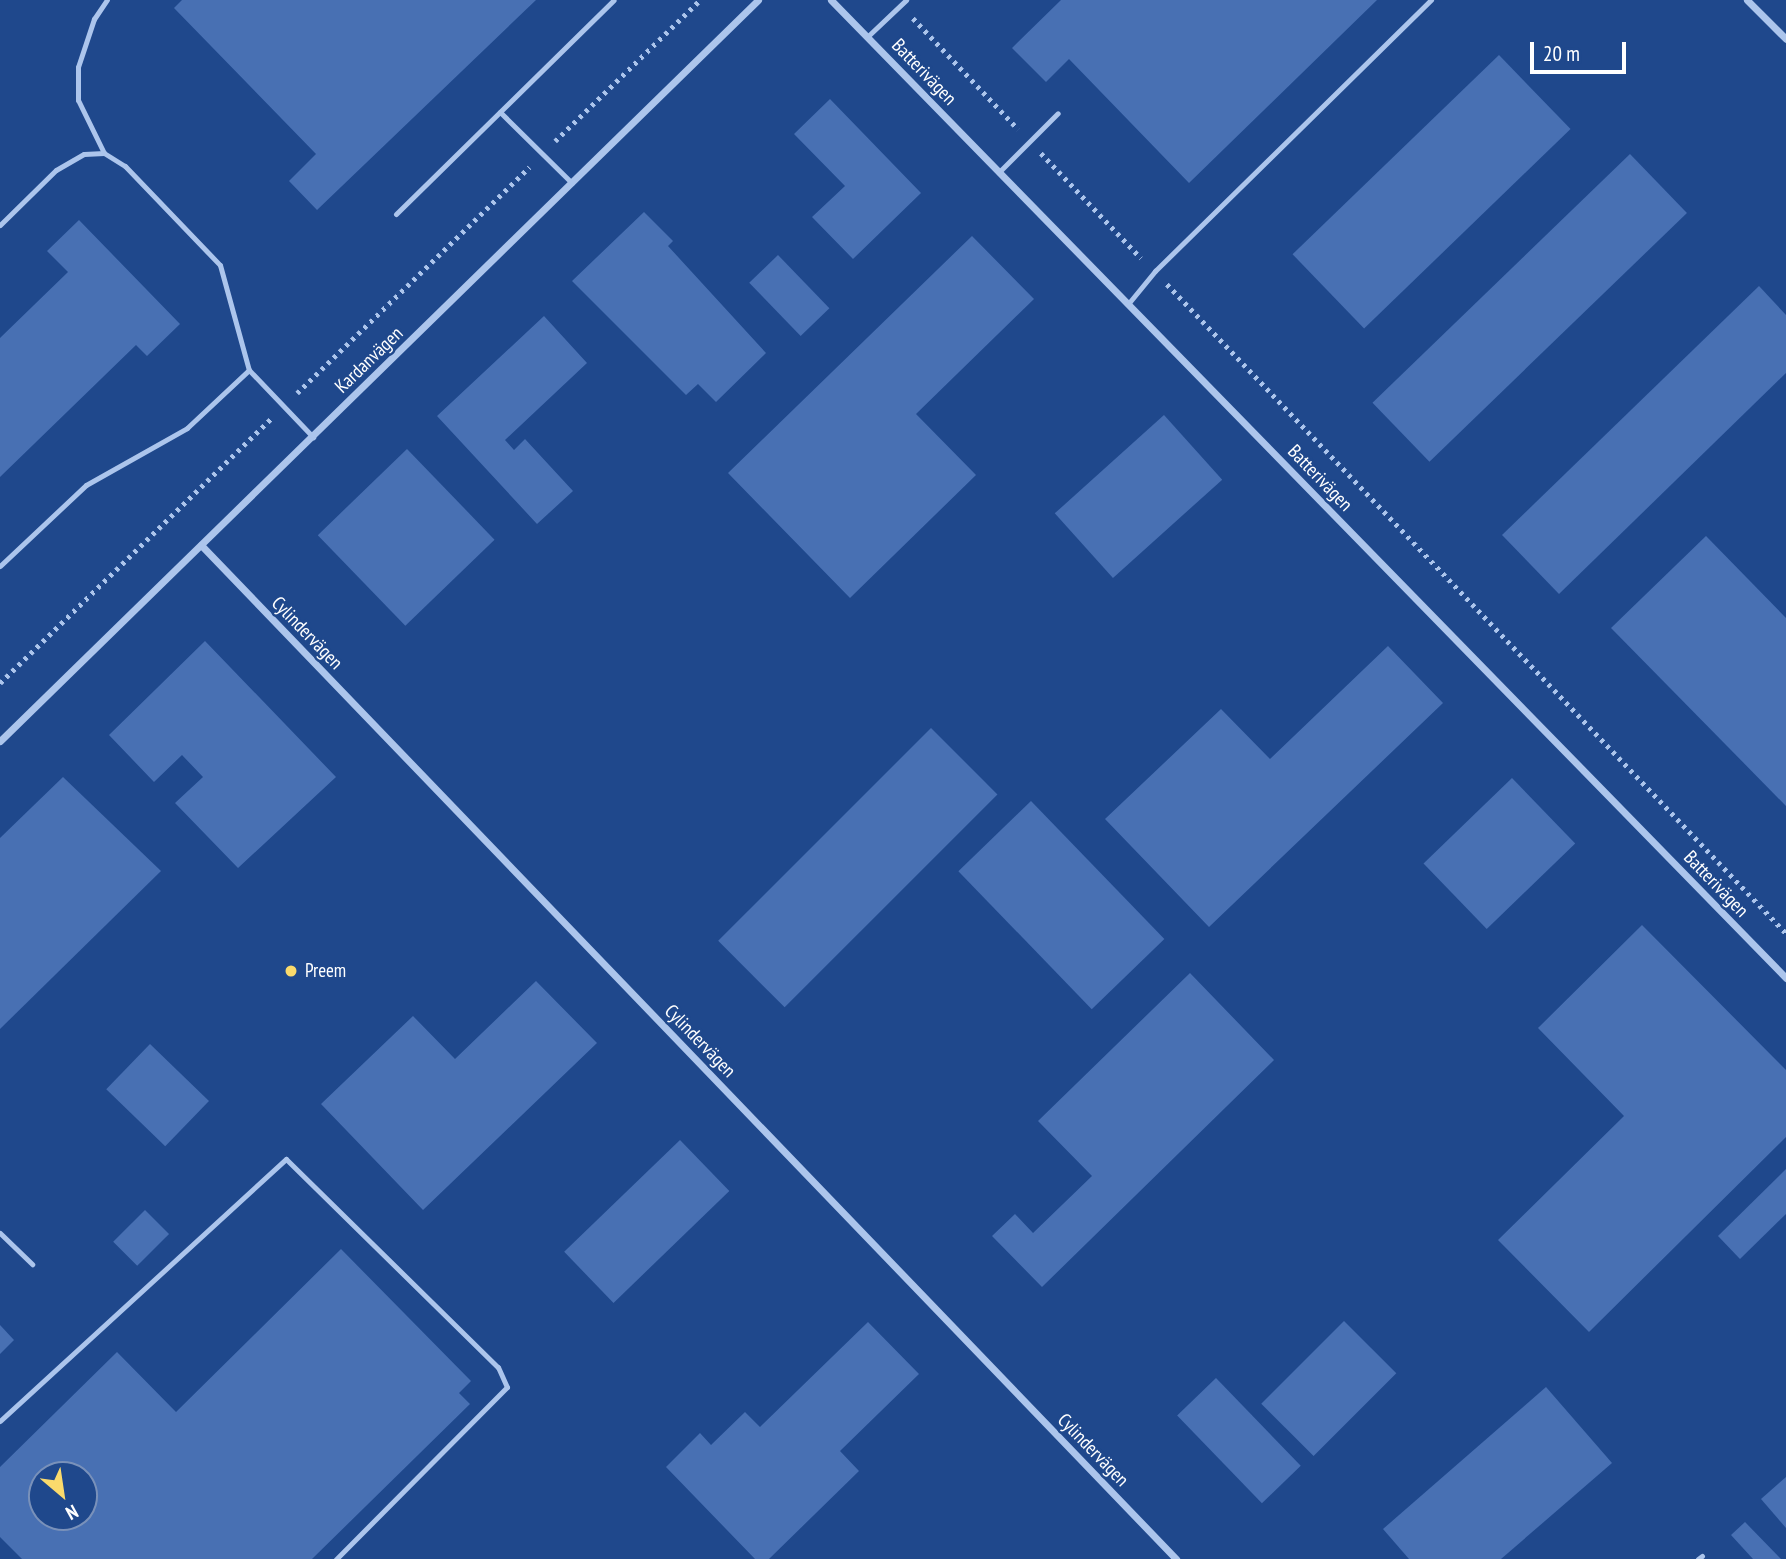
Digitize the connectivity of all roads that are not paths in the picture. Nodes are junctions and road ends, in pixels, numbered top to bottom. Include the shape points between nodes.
1 (107, 0) edge
2 (614, 0) edge
3 (758, 0) edge
4 (831, 0) edge
5 (1431, 0) edge
6 (1747, 0) edge
7 (903, 3) edge
8 (867, 37) junction
9 (1786, 39) edge
10 (500, 112) junction
11 (1058, 113) dead end
12 (104, 153) junction
13 (999, 172) junction
14 (572, 183) junction
15 (396, 214) dead end
16 (0, 225) edge
17 (1128, 304) junction
18 (249, 370) junction
19 (313, 437) junction
20 (201, 545) junction
21 (0, 566) edge
22 (0, 741) edge
23 (1786, 978) edge
24 (0, 1233) edge
25 (32, 1264) dead end
26 (0, 1421) edge
27 (336, 1559) edge
28 (1176, 1559) edge

1 - 12 lane via 94,19 78,67 78,100
2 - 10 lane
3 - 14 street, Kardanvägen
4 - 8 street, Batterivägen
5 - 17 lane via 1155,271
6 - 9 street
7 - 8 lane
8 - 13 street, Batterivägen
10 - 14 lane
10 - 15 lane
11 - 13 lane
12 - 16 lane via 84,154 56,170
12 - 18 lane via 125,166 219,265
13 - 17 street, Batterivägen
14 - 19 street, Kardanvägen
17 - 23 street, Batterivägen
18 - 19 lane
18 - 21 lane via 187,428 86,485
19 - 20 street, Kardanvägen
20 - 22 street, Kardanvägen
20 - 28 street, Cylindervägen
24 - 25 lane
26 - 27 lane via 286,1159 498,1367 507,1387

